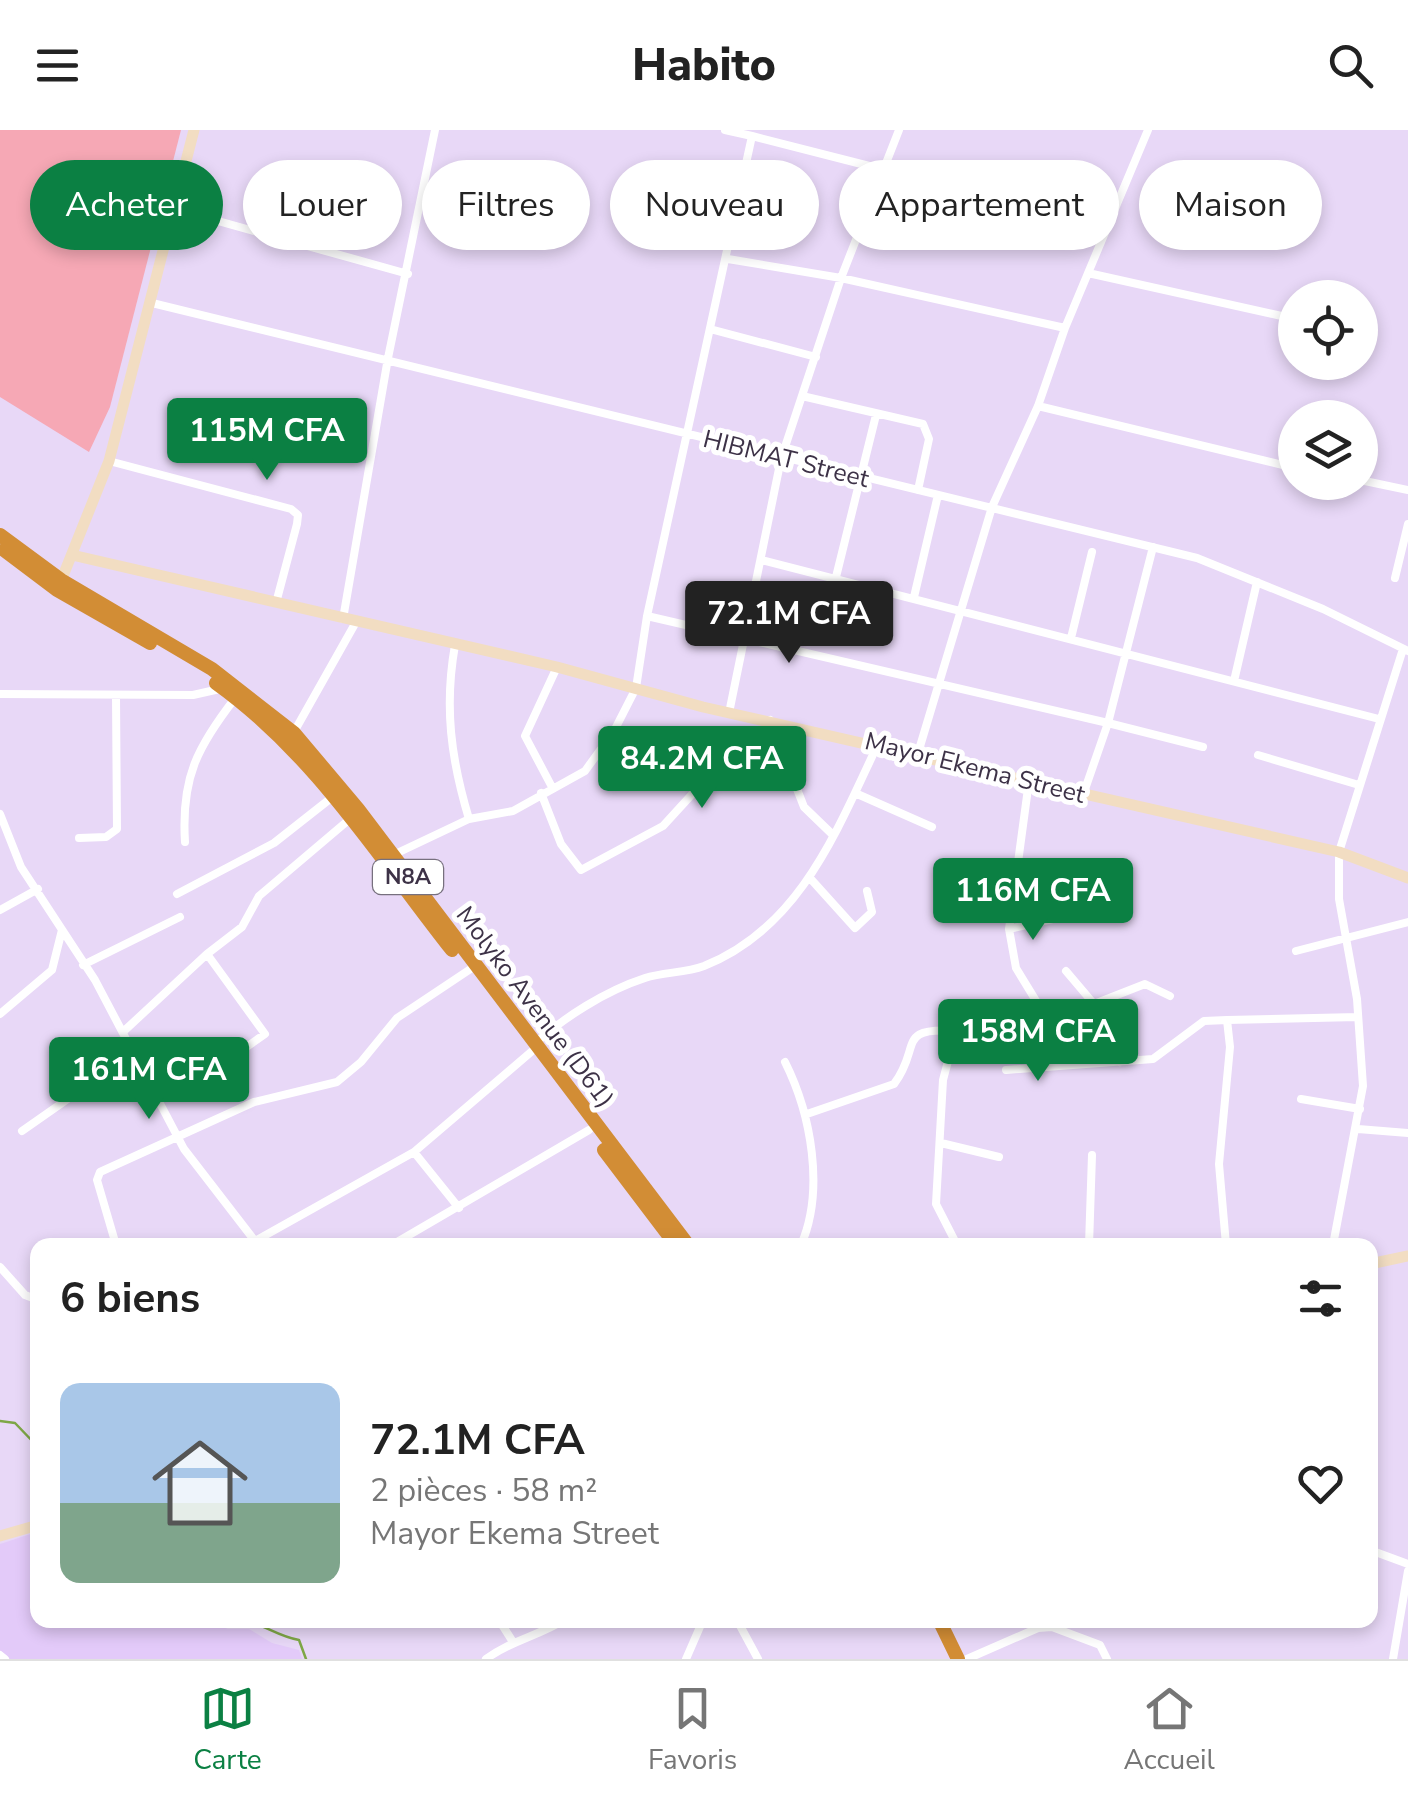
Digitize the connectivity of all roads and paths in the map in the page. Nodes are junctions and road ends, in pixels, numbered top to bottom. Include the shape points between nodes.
1 (194, 130) edge
2 (435, 130) edge
3 (725, 130) edge
4 (899, 130) edge
5 (1148, 130) edge
6 (752, 136) junction
7 (186, 160) edge
8 (846, 160) edge
9 (888, 160) edge
10 (223, 223) edge
11 (164, 250) edge
12 (853, 250) edge
13 (728, 259) junction
14 (1088, 273) junction
15 (408, 274) junction
16 (842, 278) junction
17 (152, 303) junction
18 (1278, 315) edge
19 (1065, 328) junction
20 (710, 329) junction
21 (816, 357) junction
22 (388, 358) junction
23 (802, 396) junction
24 (1038, 406) junction
25 (876, 415) junction
26 (688, 435) junction
27 (781, 459) junction
28 (109, 460) junction
29 (1278, 464) edge
30 (863, 478) junction
31 (1378, 484) edge
32 (918, 490) junction
33 (1408, 490) edge
34 (938, 495) junction
35 (992, 507) junction
36 (1408, 524) edge
37 (0, 536) edge
38 (1153, 547) junction
39 (1092, 552) dead end
40 (3, 554) edge
41 (72, 555) junction
42 (762, 560) junction
43 (836, 578) junction
44 (1395, 578) dead end
45 (1257, 582) junction
46 (59, 585) junction
47 (914, 597) junction
48 (276, 603) junction
49 (959, 610) junction
50 (647, 616) junction
51 (350, 621) junction
52 (746, 637) junction
53 (1071, 638) junction
54 (456, 645) junction
55 (1406, 650) edge
56 (1127, 652) junction
57 (557, 667) junction
58 (939, 681) junction
59 (1234, 681) junction
60 (636, 688) junction
61 (230, 693) junction
62 (0, 694) edge
63 (116, 696) junction
64 (729, 713) junction
65 (1379, 719) junction
66 (770, 720) junction
67 (1108, 722) junction
68 (294, 733) junction
69 (878, 744) junction
70 (1203, 748) dead end
71 (918, 753) junction
72 (1258, 755) dead end
73 (729, 776) dead end
74 (1028, 782) junction
75 (1358, 785) junction
76 (552, 788) junction
77 (541, 793) junction
78 (854, 793) junction
79 (334, 795) junction
80 (1083, 795) junction
81 (0, 814) edge
82 (352, 818) junction
83 (469, 819) junction
84 (932, 827) dead end
85 (833, 835) junction
86 (79, 838) dead end
87 (185, 842) dead end
88 (1339, 852) junction
89 (392, 855) junction
90 (809, 877) junction
91 (1408, 878) edge
92 (38, 890) junction
93 (866, 891) dead end
94 (177, 894) dead end
95 (1110, 906) dead end
96 (0, 910) edge
97 (180, 917) dead end
98 (1408, 922) edge
99 (1009, 929) junction
100 (62, 930) junction
101 (1344, 939) junction
102 (1296, 951) dead end
103 (207, 954) junction
104 (83, 965) junction
105 (472, 969) junction
106 (1066, 972) dead end
107 (1170, 996) dead end
108 (1094, 1004) junction
109 (0, 1014) edge
110 (1358, 1017) junction
111 (1227, 1020) junction
112 (1050, 1022) junction
113 (956, 1030) junction
114 (124, 1031) junction
115 (533, 1048) junction
116 (785, 1062) dead end
117 (1120, 1062) junction
118 (139, 1063) junction
119 (1006, 1070) dead end
120 (156, 1094) junction
121 (1301, 1099) dead end
122 (1360, 1109) junction
123 (807, 1114) junction
124 (1358, 1129) junction
125 (589, 1130) junction
126 (22, 1131) dead end
127 (1408, 1133) edge
128 (176, 1134) junction
129 (941, 1143) junction
130 (414, 1152) junction
131 (1092, 1156) dead end
132 (999, 1157) dead end
133 (459, 1208) junction
134 (114, 1238) edge
135 (252, 1238) edge
136 (265, 1238) edge
137 (405, 1238) edge
138 (671, 1238) edge
139 (682, 1238) edge
140 (804, 1238) edge
141 (956, 1238) edge
142 (1089, 1238) edge
143 (1225, 1238) edge
144 (1334, 1238) edge
145 (1408, 1256) edge
146 (1378, 1262) edge
147 (0, 1267) edge
148 (30, 1297) edge
149 (30, 1527) edge
150 (0, 1536) edge
151 (1378, 1554) edge
152 (1408, 1568) edge
153 (504, 1628) edge
154 (551, 1628) edge
155 (700, 1628) edge
156 (742, 1628) edge
157 (933, 1628) edge
158 (943, 1628) edge
159 (513, 1642) junction
160 (486, 1659) edge
161 (686, 1659) edge
162 (758, 1659) edge
163 (947, 1659) edge
164 (958, 1659) edge
165 (968, 1659) edge
166 (1107, 1659) edge
167 (1393, 1659) edge

1 - 7 street
2 - 15 street
3 - 6 street
4 - 9 street
5 - 14 street
6 - 8 street
6 - 13 street
10 - 15 street
11 - 17 street
12 - 16 street
13 - 16 street
13 - 20 street
14 - 18 street
14 - 19 street
15 - 22 street
16 - 19 street
16 - 21 street
17 - 22 street, HIBMAT Street
17 - 28 street
19 - 24 street
20 - 21 street
20 - 26 street
21 - 23 street
22 - 26 street, HIBMAT Street
22 - 51 street
23 - 25 street
23 - 27 street
24 - 29 street
24 - 35 street
25 - 30 street
25 - 32 street via 924,424 928,431
26 - 27 street, HIBMAT Street
26 - 50 street
27 - 30 street, HIBMAT Street
27 - 42 street
28 - 41 street
28 - 48 street via 291,509 298,524
30 - 32 street, HIBMAT Street
30 - 43 street
31 - 33 street
32 - 34 street, HIBMAT Street
34 - 35 street, HIBMAT Street
34 - 47 street
35 - 38 street, HIBMAT Street
35 - 49 street
36 - 44 street
37 - 46 highway, N8A
38 - 45 street, HIBMAT Street
38 - 56 street
39 - 53 street
40 - 46 highway, N8A
41 - 46 street
41 - 48 street, Mayor Ekema Street
42 - 43 street
42 - 52 street
43 - 47 street
45 - 55 street, HIBMAT Street
45 - 59 street
46 - 61 highway, Molyko Avenue (D61) / N8A
46 - 68 highway, Molyko Avenue (D61) / N8A via 212,669
47 - 49 street
48 - 51 street, Mayor Ekema Street
49 - 53 street
49 - 58 street
50 - 52 street
50 - 60 street
51 - 54 street, Mayor Ekema Street
51 - 68 street
52 - 58 street
52 - 64 street
53 - 56 street
54 - 57 street, Mayor Ekema Street
54 - 83 street via 448,709 454,768
55 - 65 street
56 - 59 street
56 - 67 street
57 - 60 street, Mayor Ekema Street
57 - 76 street via 525,736
58 - 67 street
58 - 71 street
59 - 65 street
60 - 64 street, Mayor Ekema Street
60 - 76 street via 597,757
61 - 63 street
61 - 79 highway, Molyko Avenue (D61) / N8A via 288,742
61 - 87 street via 185,786
62 - 63 street
63 - 86 street via 116,829
64 - 66 street, Mayor Ekema Street
65 - 75 street
66 - 69 street, Mayor Ekema Street
66 - 85 street via 804,807
67 - 70 street
67 - 80 street
68 - 89 highway, Molyko Avenue (D61) / N8A
69 - 71 street, Mayor Ekema Street
69 - 78 street
71 - 74 street, Mayor Ekema Street
72 - 75 street
73 - 77 street via 695,791 662,826 582,870 561,844
74 - 80 street, Mayor Ekema Street
74 - 99 street
75 - 88 street
76 - 77 street
77 - 83 street via 513,811
78 - 84 street
78 - 85 street
79 - 82 highway, Molyko Avenue (D61) / N8A
79 - 94 street via 282,838
80 - 88 street, Mayor Ekema Street
81 - 92 street via 16,859
82 - 103 street via 260,896 242,927
82 - 105 highway, Molyko Avenue (D61) / N8A
83 - 89 street
85 - 90 street
88 - 91 street, Mayor Ekema Street
88 - 101 street
89 - 105 highway, Molyko Avenue (D61) / N8A
90 - 93 street via 855,928 872,912
90 - 115 street via 782,915 742,945 706,965 620,990 565,1019
92 - 96 street
92 - 100 street
95 - 99 street
97 - 104 street
98 - 101 street
99 - 112 street via 1016,968
100 - 104 street
100 - 109 street via 52,970
101 - 102 street
101 - 110 street
103 - 114 street
103 - 120 street via 264,1034 222,1064
104 - 114 street
105 - 115 highway, Molyko Avenue (D61) / N8A
105 - 128 street via 397,1018 336,1082 254,1102
106 - 108 street
107 - 108 street via 1145,984
108 - 112 street
108 - 117 street
110 - 111 street
110 - 122 street
111 - 117 street via 1204,1021 1153,1059
111 - 143 street via 1220,1164
112 - 113 street via 1000,1039
113 - 123 street via 923,1029 914,1035 894,1084
113 - 129 street via 943,1080
114 - 118 street
115 - 125 highway, Molyko Avenue (D61) / N8A
115 - 130 street
115 - 139 highway, Molyko Avenue (D61) / N8A
116 - 123 street
117 - 119 street
118 - 120 street
118 - 126 street via 82,1089
120 - 128 street
121 - 122 street
122 - 124 street
123 - 140 street via 811,1203
124 - 127 street
124 - 144 street
125 - 133 street
125 - 138 highway, Molyko Avenue (D61) / N8A
128 - 134 street via 98,1175
128 - 135 street
129 - 132 street
129 - 141 street via 936,1210
130 - 133 street
130 - 136 street
131 - 142 street
133 - 137 street
145 - 146 street
147 - 148 street
149 - 150 street
151 - 152 street
152 - 167 street
153 - 159 street
154 - 159 street
155 - 161 street
156 - 162 street
157 - 163 highway
158 - 164 highway
159 - 160 street
165 - 166 street via 1038,1628 1100,1644

